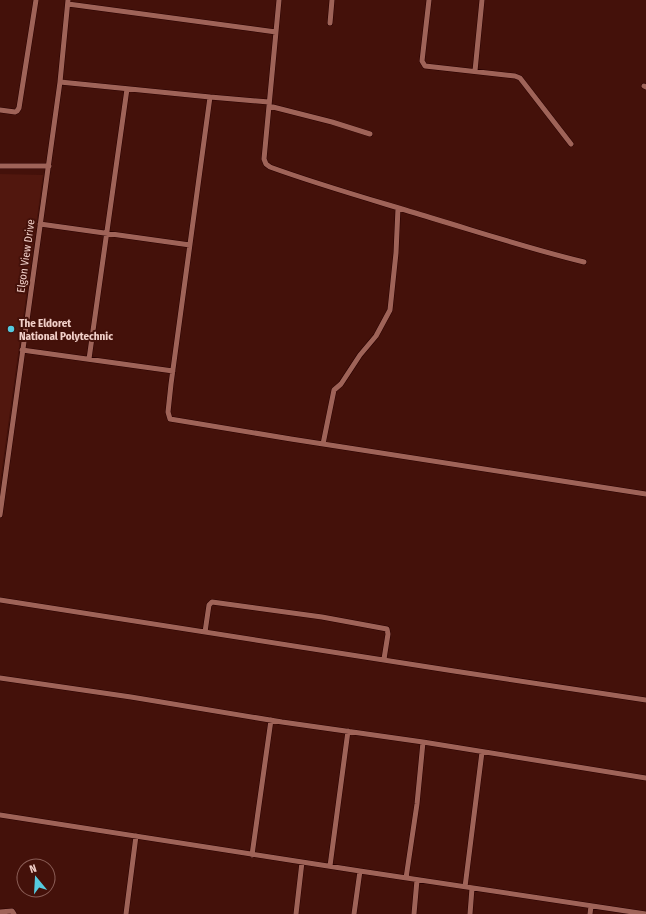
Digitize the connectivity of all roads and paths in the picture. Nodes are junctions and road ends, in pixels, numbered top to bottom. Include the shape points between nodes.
1 (36, 0) edge
2 (279, 0) edge
3 (332, 0) edge
4 (430, 0) edge
5 (482, 0) edge
6 (68, 2) edge
7 (330, 23) dead end
8 (276, 32) junction
9 (475, 70) junction
10 (60, 82) junction
11 (127, 89) junction
12 (210, 97) junction
13 (269, 104) junction
14 (0, 110) edge
15 (370, 134) dead end
16 (571, 144) dead end
17 (0, 166) edge
18 (48, 166) junction
19 (398, 208) junction
20 (40, 224) junction
21 (106, 232) junction
22 (190, 245) junction
23 (584, 262) dead end
24 (22, 350) junction
25 (89, 358) junction
26 (173, 371) junction
27 (323, 444) junction
28 (646, 494) edge
29 (0, 511) edge
30 (0, 515) edge
31 (0, 600) edge
32 (205, 632) junction
33 (384, 660) junction
34 (0, 678) edge
35 (646, 700) edge
36 (271, 720) junction
37 (348, 731) junction
38 (423, 742) junction
39 (482, 752) junction
40 (646, 778) edge
41 (0, 815) edge
42 (136, 836) junction
43 (252, 854) junction
44 (302, 862) junction
45 (330, 866) junction
46 (360, 871) junction
47 (406, 878) junction
48 (417, 880) junction
49 (464, 887) junction
50 (472, 888) junction
51 (591, 906) junction
52 (0, 912) edge
53 (14, 914) edge
54 (126, 914) edge
55 (296, 914) edge
56 (354, 914) edge
57 (414, 914) edge
58 (470, 914) edge
59 (590, 914) edge
60 (646, 914) edge

1 - 14 street via 19,108 15,112
2 - 8 street
3 - 7 street
4 - 9 street via 423,65
5 - 9 street
6 - 8 street
6 - 10 street, Elgon View Drive
8 - 13 street
9 - 16 street via 520,78
10 - 11 street
10 - 18 street, Elgon View Drive
11 - 12 street
11 - 21 street
12 - 13 street
12 - 22 street
13 - 15 street
13 - 19 street via 264,159 268,166
17 - 18 street
18 - 20 street, Elgon View Drive
19 - 23 street
19 - 27 street via 390,310 376,336 334,390
20 - 21 street
20 - 24 street, Elgon View Drive
21 - 22 street
21 - 25 street
22 - 26 street
24 - 25 street
24 - 29 street, Elgon View Drive
25 - 26 street
26 - 27 street via 168,412 170,419
27 - 28 street
29 - 30 street, Elgon View Drive
31 - 32 street
32 - 33 street
32 - 33 street via 209,605 212,602 322,618 387,629
33 - 35 street
34 - 36 street
36 - 37 street
36 - 43 street
37 - 38 street
37 - 45 street
38 - 39 street
38 - 47 street
39 - 40 street
39 - 49 street
41 - 42 street
42 - 43 street
42 - 54 street
43 - 44 street
44 - 45 street
44 - 55 street
45 - 46 street
46 - 47 street
46 - 56 street
47 - 48 street
48 - 49 street
48 - 57 street
49 - 50 street
50 - 51 street
50 - 58 street
51 - 59 street
51 - 60 street
52 - 53 street via 12,911

